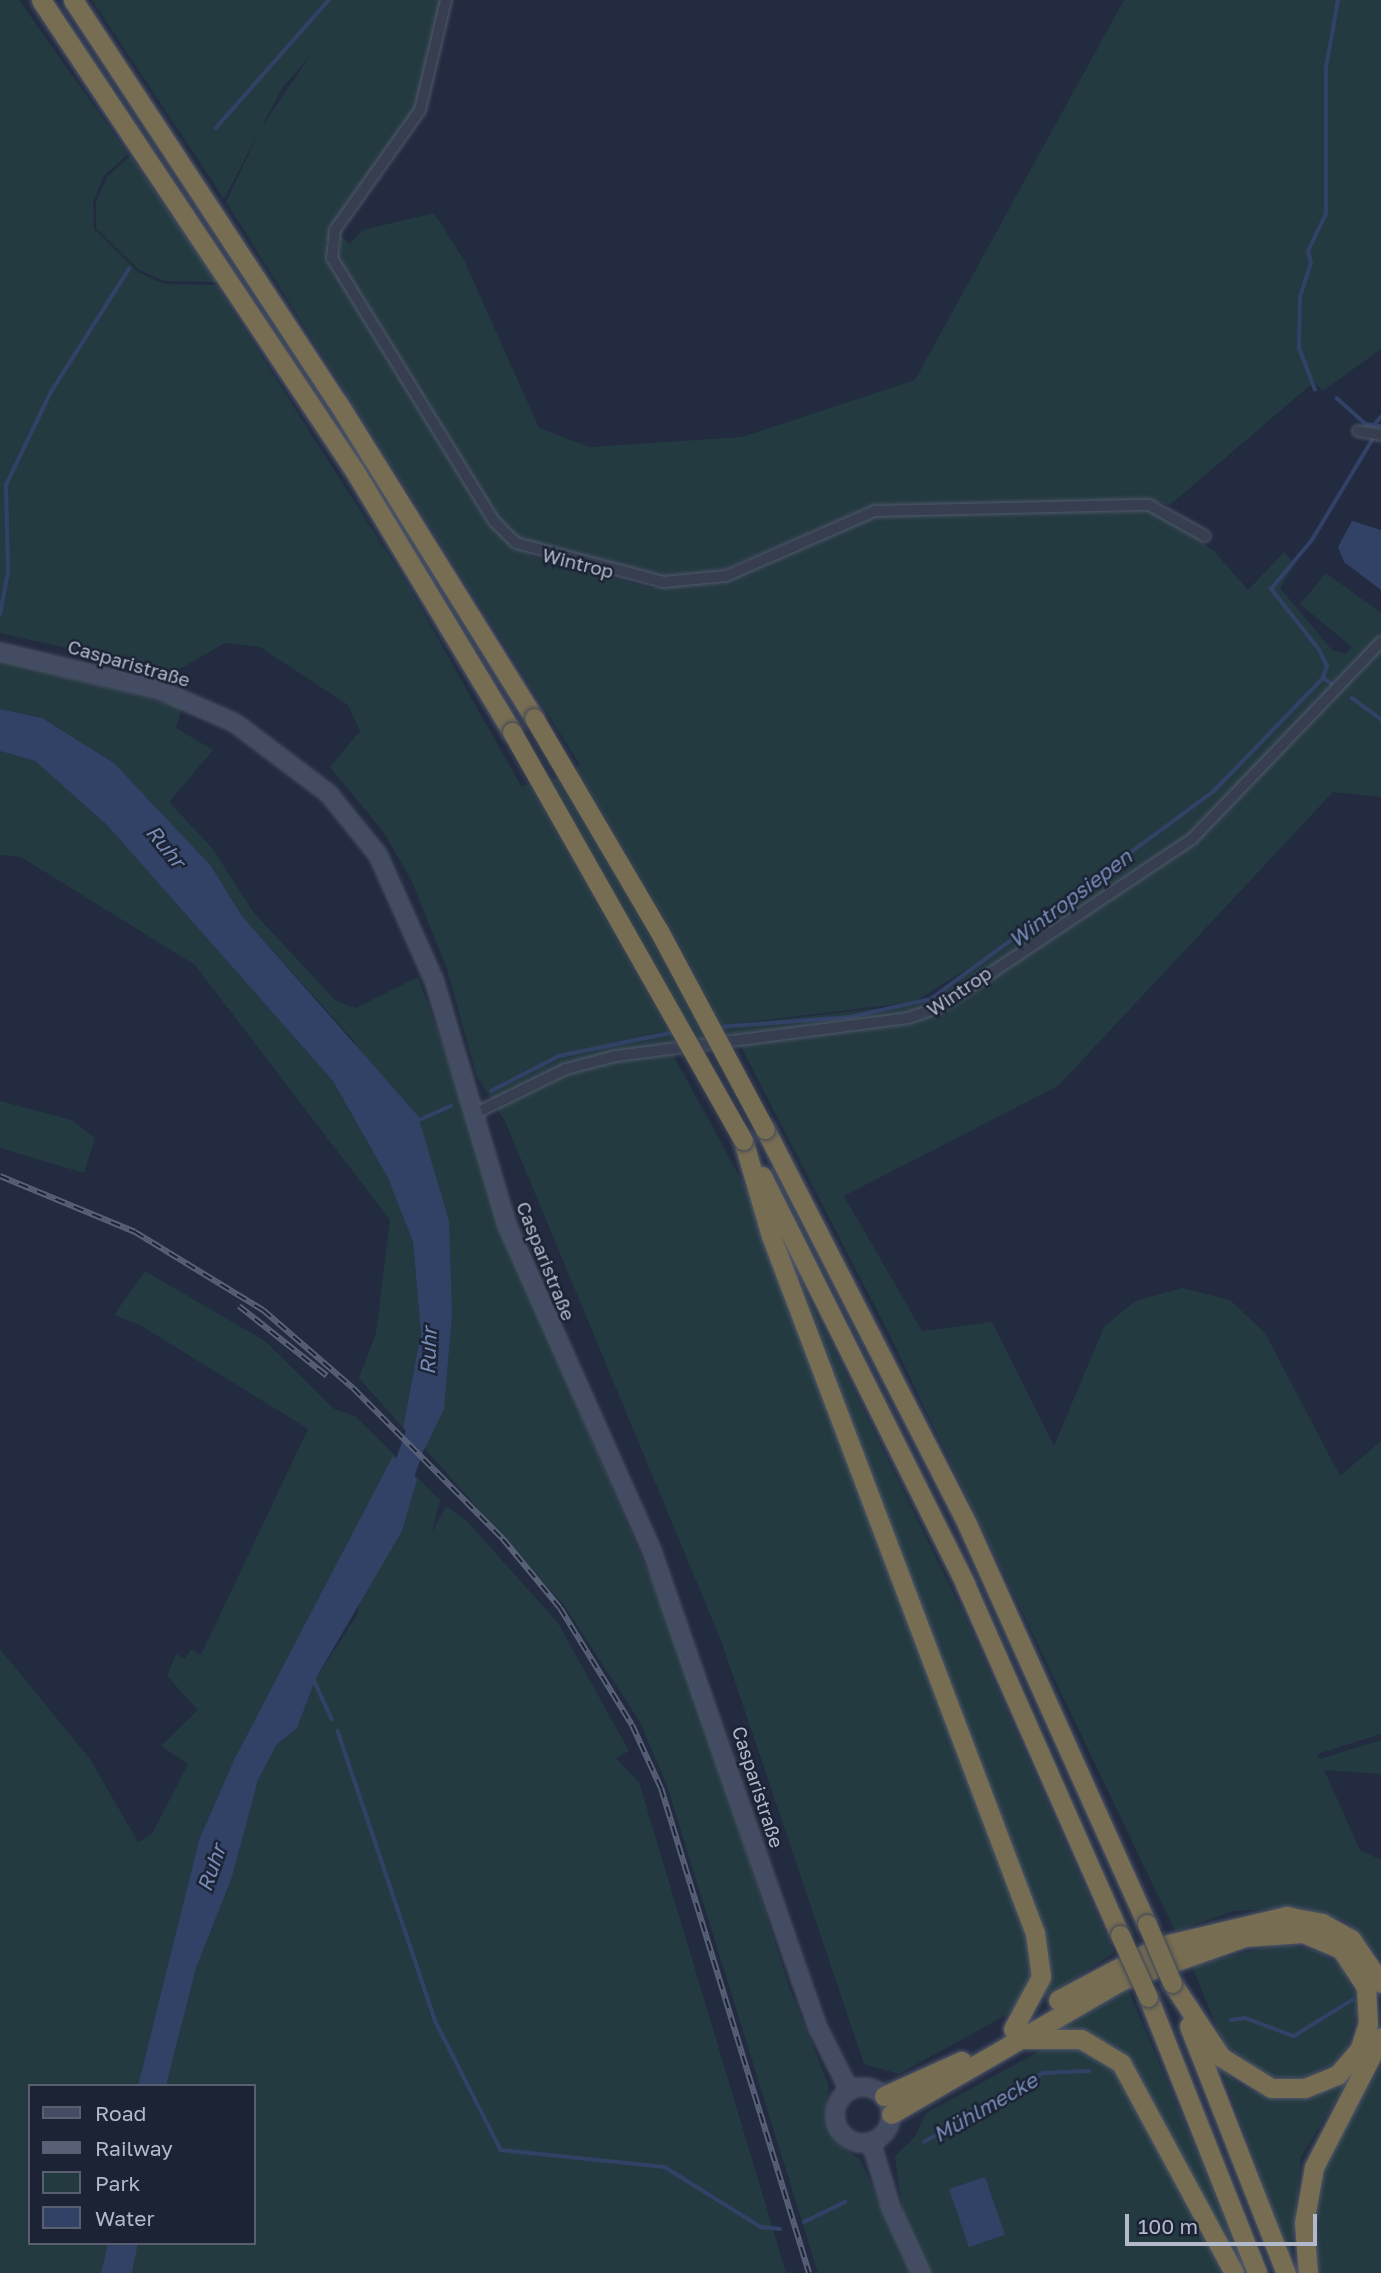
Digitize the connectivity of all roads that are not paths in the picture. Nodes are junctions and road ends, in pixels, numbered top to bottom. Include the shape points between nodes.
1 (41, 0) edge
2 (73, 0) edge
3 (446, 0) edge
4 (1358, 431) dead end
5 (1381, 435) edge
6 (1205, 536) dead end
7 (1381, 642) edge
8 (0, 652) edge
9 (472, 1115) junction
10 (743, 1140) junction
11 (1172, 1983) junction
12 (1381, 1983) edge
13 (1017, 2034) junction
14 (1381, 2037) edge
15 (849, 2090) junction
16 (888, 2105) junction
17 (871, 2141) junction
18 (921, 2273) edge
19 (1234, 2273) edge
20 (1257, 2273) edge
21 (1286, 2273) edge
22 (1308, 2273) edge

1 - 10 highway, bridge via 354,470 512,732
2 - 11 highway, bridge via 338,403 659,929 967,1524
3 - 6 street, Wintrop via 420,110 335,230 332,258 494,521 516,543 664,582 726,576 864,513 885,510 1149,505
4 - 5 street
7 - 9 street, Wintrop via 1192,839 940,1007 908,1018 616,1056 566,1069
8 - 9 main road, Casparistraße via 93,671 198,706 270,744 328,793 378,855 414,927
9 - 15 main road, Casparistraße via 519,1256 656,1563 817,2026
10 - 13 highway via 771,1236 1035,1933 1041,1977
10 - 20 highway, bridge via 965,1584 1147,1997
11 - 13 highway via 1221,2057 1271,2088 1304,2088 1336,2075 1359,2050 1368,2023 1366,1987 1341,1950 1315,1936 1277,1932 1220,1942 1156,1965
11 - 21 highway
12 - 13 highway via 1362,1949 1337,1929 1305,1918 1265,1919 1160,1946 1090,1980
13 - 16 highway
13 - 19 highway via 1081,2039 1121,2063
14 - 22 highway via 1314,2167 1304,2223
15 - 16 main road via 869,2087
15 - 17 main road via 835,2110 835,2122 850,2140
16 - 17 main road via 886,2131
17 - 18 main road via 891,2208

